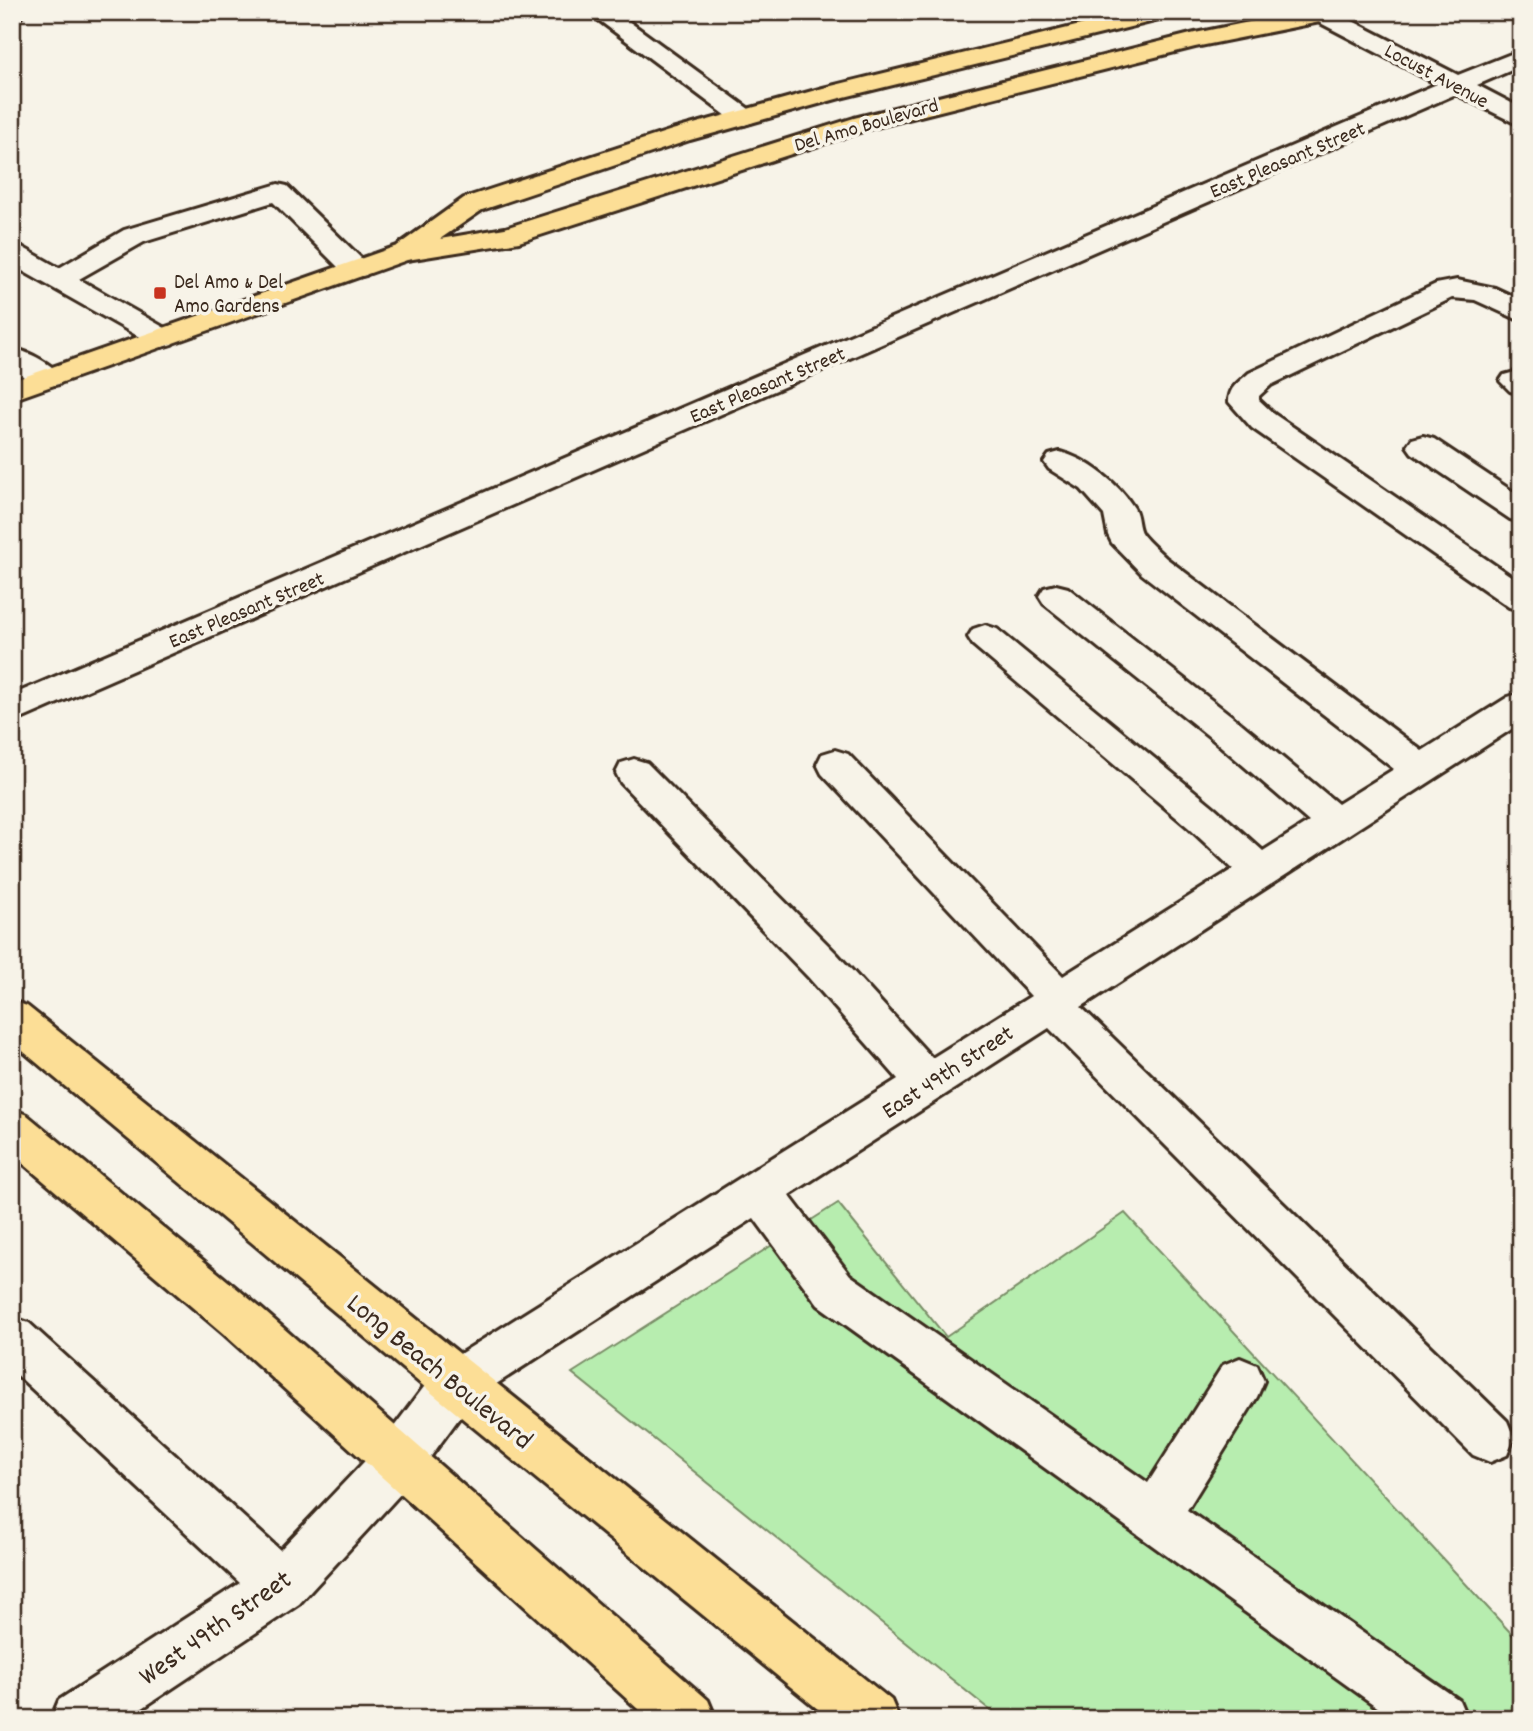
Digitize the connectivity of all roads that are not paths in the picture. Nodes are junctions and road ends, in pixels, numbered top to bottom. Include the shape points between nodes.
1 (600, 12) edge
2 (1163, 12) edge
3 (1324, 13) edge
4 (1521, 57) edge
5 (1457, 85) junction
6 (744, 117) junction
7 (1521, 118) edge
8 (12, 253) edge
9 (402, 253) junction
10 (356, 268) junction
11 (60, 279) junction
12 (1521, 312) edge
13 (162, 338) junction
14 (12, 357) edge
15 (48, 378) junction
16 (12, 391) edge
17 (1423, 446) dead end
18 (1060, 462) dead end
19 (1521, 512) edge
20 (1056, 596) dead end
21 (1521, 599) edge
22 (985, 638) dead end
23 (1521, 706) edge
24 (12, 710) edge
25 (835, 764) dead end
26 (1421, 770) junction
27 (634, 773) dead end
28 (1336, 823) junction
29 (1261, 872) junction
30 (1056, 1001) junction
31 (12, 1018) edge
32 (928, 1083) junction
33 (12, 1128) edge
34 (759, 1190) junction
35 (12, 1339) edge
36 (1240, 1381) dead end
37 (456, 1383) junction
38 (1490, 1438) dead end
39 (398, 1461) junction
40 (1154, 1517) junction
41 (281, 1586) junction
42 (78, 1719) edge
43 (689, 1719) edge
44 (872, 1719) edge
45 (1440, 1719) edge

1 - 6 street
2 - 6 main road, Del Amo Boulevard
3 - 5 street, Locust Avenue
3 - 9 main road, Del Amo Boulevard via 1195,40 863,123 509,236
4 - 5 street, East Pleasant Street
5 - 7 street, Locust Avenue
5 - 24 street, East Pleasant Street
6 - 9 main road, Del Amo Boulevard via 473,204
8 - 11 street
9 - 10 main road, Del Amo Boulevard
10 - 11 street via 278,192 134,236
10 - 13 main road, Del Amo Boulevard
11 - 13 street
12 - 21 street via 1483,292 1446,290 1261,379 1244,393 1244,402 1263,421
13 - 15 main road, Del Amo Boulevard
14 - 15 street
15 - 16 main road, Del Amo Boulevard
17 - 19 street
18 - 26 street via 1092,482 1119,512 1124,535 1154,566
20 - 28 street
22 - 29 street
23 - 26 street, East 49th Street
25 - 30 street
26 - 28 street, East 49th Street
27 - 32 street via 822,966
28 - 29 street, East 49th Street
29 - 30 street, East 49th Street
30 - 32 street, East 49th Street
30 - 38 street
31 - 37 main road, Long Beach Boulevard
32 - 34 street, East 49th Street
33 - 39 main road via 241,1320
34 - 37 street, East 49th Street
34 - 40 street via 834,1290
35 - 41 street
36 - 40 street
37 - 39 street, East 49th Street
37 - 44 main road, Long Beach Boulevard
39 - 41 street, West 49th Street
39 - 43 main road
40 - 45 street
41 - 42 street, West 49th Street

